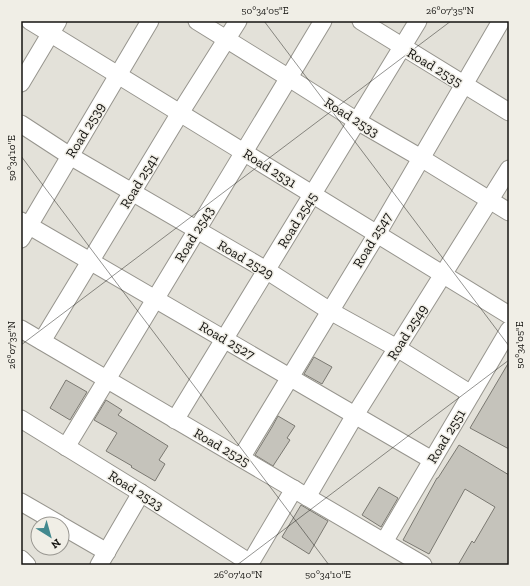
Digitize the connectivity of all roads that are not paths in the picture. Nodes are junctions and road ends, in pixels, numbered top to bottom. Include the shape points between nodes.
1 (30, 21) edge
2 (150, 21) edge
3 (197, 21) edge
4 (238, 21) edge
5 (323, 21) edge
6 (361, 21) edge
7 (418, 21) edge
8 (501, 21) edge
9 (54, 27) edge
10 (227, 39) junction
11 (402, 47) junction
12 (118, 75) junction
13 (289, 78) junction
14 (21, 83) edge
15 (464, 84) junction
16 (509, 112) edge
17 (180, 113) junction
18 (357, 121) junction
19 (21, 124) edge
20 (244, 152) junction
21 (70, 156) junction
22 (421, 158) junction
23 (509, 169) edge
24 (132, 192) junction
25 (313, 194) junction
26 (489, 200) junction
27 (509, 212) edge
28 (24, 228) edge
29 (196, 230) junction
30 (377, 234) junction
31 (90, 261) junction
32 (266, 270) junction
33 (443, 274) junction
34 (155, 299) junction
35 (330, 311) junction
36 (509, 315) edge
37 (21, 329) edge
38 (509, 330) edge
39 (224, 339) junction
40 (42, 342) junction
41 (397, 348) junction
42 (290, 378) junction
43 (106, 379) junction
44 (471, 394) junction
45 (355, 415) junction
46 (21, 419) edge
47 (175, 420) junction
48 (66, 447) junction
49 (242, 458) junction
50 (432, 460) junction
51 (141, 493) junction
52 (301, 493) junction
53 (21, 502) edge
54 (45, 516) edge
55 (70, 532) edge
56 (384, 542) junction
57 (21, 559) edge
58 (103, 559) edge
59 (250, 564) edge
60 (27, 565) edge
61 (423, 565) edge

1 - 9 street, Road 2531
2 - 12 street, Road 2539
3 - 10 street, Road 2533
4 - 10 street, Road 2541
5 - 13 street, Road 2543
6 - 11 street, Road 2535
7 - 11 street, Road 2545
8 - 15 street, Road 2547
9 - 12 street, Road 2531
9 - 14 street
10 - 13 street, Road 2533
10 - 17 street, Road 2541
11 - 15 street, Road 2535
11 - 18 street, Road 2545
12 - 17 street, Road 2531
12 - 21 street, Road 2539
13 - 18 street, Road 2533
13 - 20 street, Road 2543
15 - 16 street, Road 2535
15 - 22 street, Road 2547
17 - 20 street, Road 2531
17 - 24 street, Road 2541
18 - 22 street, Road 2533
18 - 25 street, Road 2545
19 - 21 street, Road 2529
20 - 25 street, Road 2531
20 - 29 street, Road 2543
21 - 24 street, Road 2529
21 - 28 street, Road 2539
22 - 26 street, Road 2533
22 - 30 street, Road 2547
23 - 26 street, Road 2549
24 - 29 street, Road 2529
24 - 31 street, Road 2541
25 - 30 street, Road 2531
25 - 32 street, Road 2545
26 - 27 street, Road 2533
26 - 33 street, Road 2549
28 - 31 street, Road 2527
29 - 32 street, Road 2529
29 - 34 street, Road 2543
30 - 33 street, Road 2531
30 - 35 street, Road 2547
31 - 34 street, Road 2527
31 - 40 street, Road 2541
32 - 35 street, Road 2529
32 - 39 street, Road 2545
33 - 36 street, Road 2531
33 - 41 street, Road 2549
34 - 39 street, Road 2527
34 - 43 street, Road 2543
35 - 41 street, Road 2529
35 - 42 street, Road 2547
37 - 40 street, Road 2525
38 - 44 street, Road 2551
39 - 42 street, Road 2527
39 - 47 street, Road 2545
40 - 43 street, Road 2525
41 - 44 street, Road 2529
41 - 45 street, Road 2549
42 - 45 street, Road 2527
42 - 49 street, Road 2547
43 - 47 street, Road 2525
43 - 48 street, Road 2543
44 - 50 street, Road 2551
45 - 50 street, Road 2527
45 - 52 street, Road 2549
46 - 48 street, Road 2523
47 - 49 street, Road 2525
48 - 51 street, Road 2523
49 - 52 street, Road 2525
50 - 56 street, Road 2551
51 - 58 street
51 - 59 street, Road 2523
52 - 56 street, Road 2525
52 - 59 street, Road 2549
53 - 54 street
55 - 58 street
56 - 61 street, Road 2525
57 - 60 street

